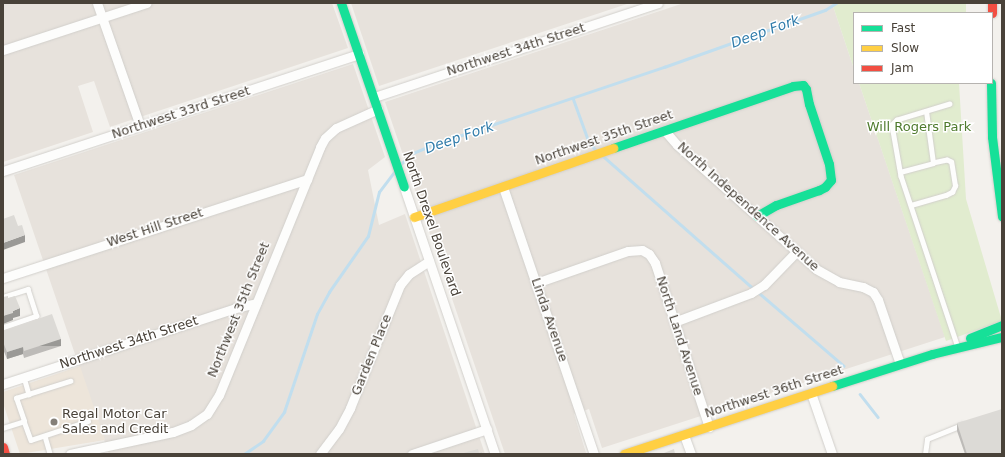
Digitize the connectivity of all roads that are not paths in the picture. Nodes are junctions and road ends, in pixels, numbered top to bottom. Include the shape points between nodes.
1 (96, 3) edge
2 (147, 3) edge
3 (342, 3) edge
4 (658, 3) edge
5 (102, 18) junction
6 (3, 50) edge
7 (359, 54) junction
8 (991, 84) edge
9 (374, 96) junction
10 (950, 104) dead end
11 (378, 109) junction
12 (926, 112) junction
13 (140, 126) junction
14 (665, 131) junction
15 (933, 163) junction
16 (3, 171) edge
17 (900, 172) junction
18 (306, 179) junction
19 (404, 187) joint
20 (503, 187) junction
21 (911, 205) junction
22 (757, 216) junction
23 (1002, 216) edge
24 (414, 217) junction
25 (797, 251) junction
26 (429, 261) junction
27 (3, 278) edge
28 (536, 282) junction
29 (3, 297) edge
30 (256, 303) junction
31 (674, 322) junction
32 (1002, 326) edge
33 (3, 328) edge
34 (1002, 337) edge
35 (957, 344) junction
36 (932, 354) junction
37 (900, 364) junction
38 (24, 377) junction
39 (70, 381) dead end
40 (3, 383) edge
41 (29, 394) junction
42 (811, 394) junction
43 (24, 421) junction
44 (88, 421) dead end
45 (965, 424) edge
46 (709, 427) junction
47 (3, 428) edge
48 (487, 429) junction
49 (684, 435) junction
50 (45, 436) junction
51 (3, 447) edge
52 (5, 454) edge
53 (50, 454) edge
54 (70, 454) edge
55 (320, 454) edge
56 (412, 454) edge
57 (495, 454) edge
58 (594, 454) edge
59 (624, 454) edge
60 (691, 454) edge
61 (832, 454) edge
62 (925, 454) edge

1 - 5 street
2 - 5 street
3 - 7 main road, North Drexel Boulevard
4 - 9 street, Northwest 34th Street
5 - 6 street
5 - 13 street
7 - 9 main road, North Drexel Boulevard
7 - 13 street, Northwest 33rd Street
8 - 23 main road via 992,137
9 - 11 main road, North Drexel Boulevard
10 - 12 lane
11 - 18 street, Northwest 35th Street via 347,122 330,133 320,146
11 - 19 main road, North Drexel Boulevard
12 - 15 lane
12 - 17 lane via 897,120 892,125
13 - 16 street, Northwest 33rd Street
14 - 20 main road, Northwest 35th Street
14 - 22 street, North Independence Avenue via 677,145
14 - 22 main road, Northwest 35th Street via 793,86 803,85 829,164 831,180 819,190 776,205
15 - 17 lane
15 - 21 lane via 947,160 950,162 955,186 952,192
17 - 21 lane
18 - 27 street, West Hill Street
18 - 30 street, Northwest 35th Street
19 - 24 street, North Drexel Boulevard
20 - 24 main road, Northwest 35th Street
20 - 28 street, Linda Avenue
21 - 35 lane
22 - 25 street, North Independence Avenue
24 - 26 street, North Drexel Boulevard
25 - 31 street via 763,286 751,293
25 - 37 street, North Independence Avenue via 826,276 873,292
26 - 48 street, North Drexel Boulevard
26 - 55 street, Garden Place via 409,274 400,285 350,408 339,429
28 - 31 street, North Land Avenue via 628,251 642,250 652,257
28 - 58 street, Linda Avenue
29 - 33 lane via 28,289 37,316
30 - 38 street, Northwest 34th Street
30 - 54 street, Northwest 35th Street via 217,398 212,408 198,421 184,429 162,435
31 - 46 street, North Land Avenue
32 - 35 main road, Northwest 36th Street
34 - 36 main road, Northwest 36th Street
35 - 36 main road, Northwest 36th Street
36 - 37 main road, Northwest 36th Street
37 - 42 main road, Northwest 36th Street
38 - 40 street, Northwest 34th Street
38 - 41 lane
39 - 41 lane
41 - 43 lane via 16,398
42 - 46 main road, Northwest 36th Street
42 - 61 street
43 - 47 lane
43 - 50 lane via 31,440
44 - 50 lane
45 - 62 lane via 927,439
46 - 49 main road, Northwest 36th Street
48 - 56 street
48 - 57 street, North Drexel Boulevard
49 - 59 main road, Northwest 36th Street
49 - 60 street
50 - 53 lane
51 - 52 main road

